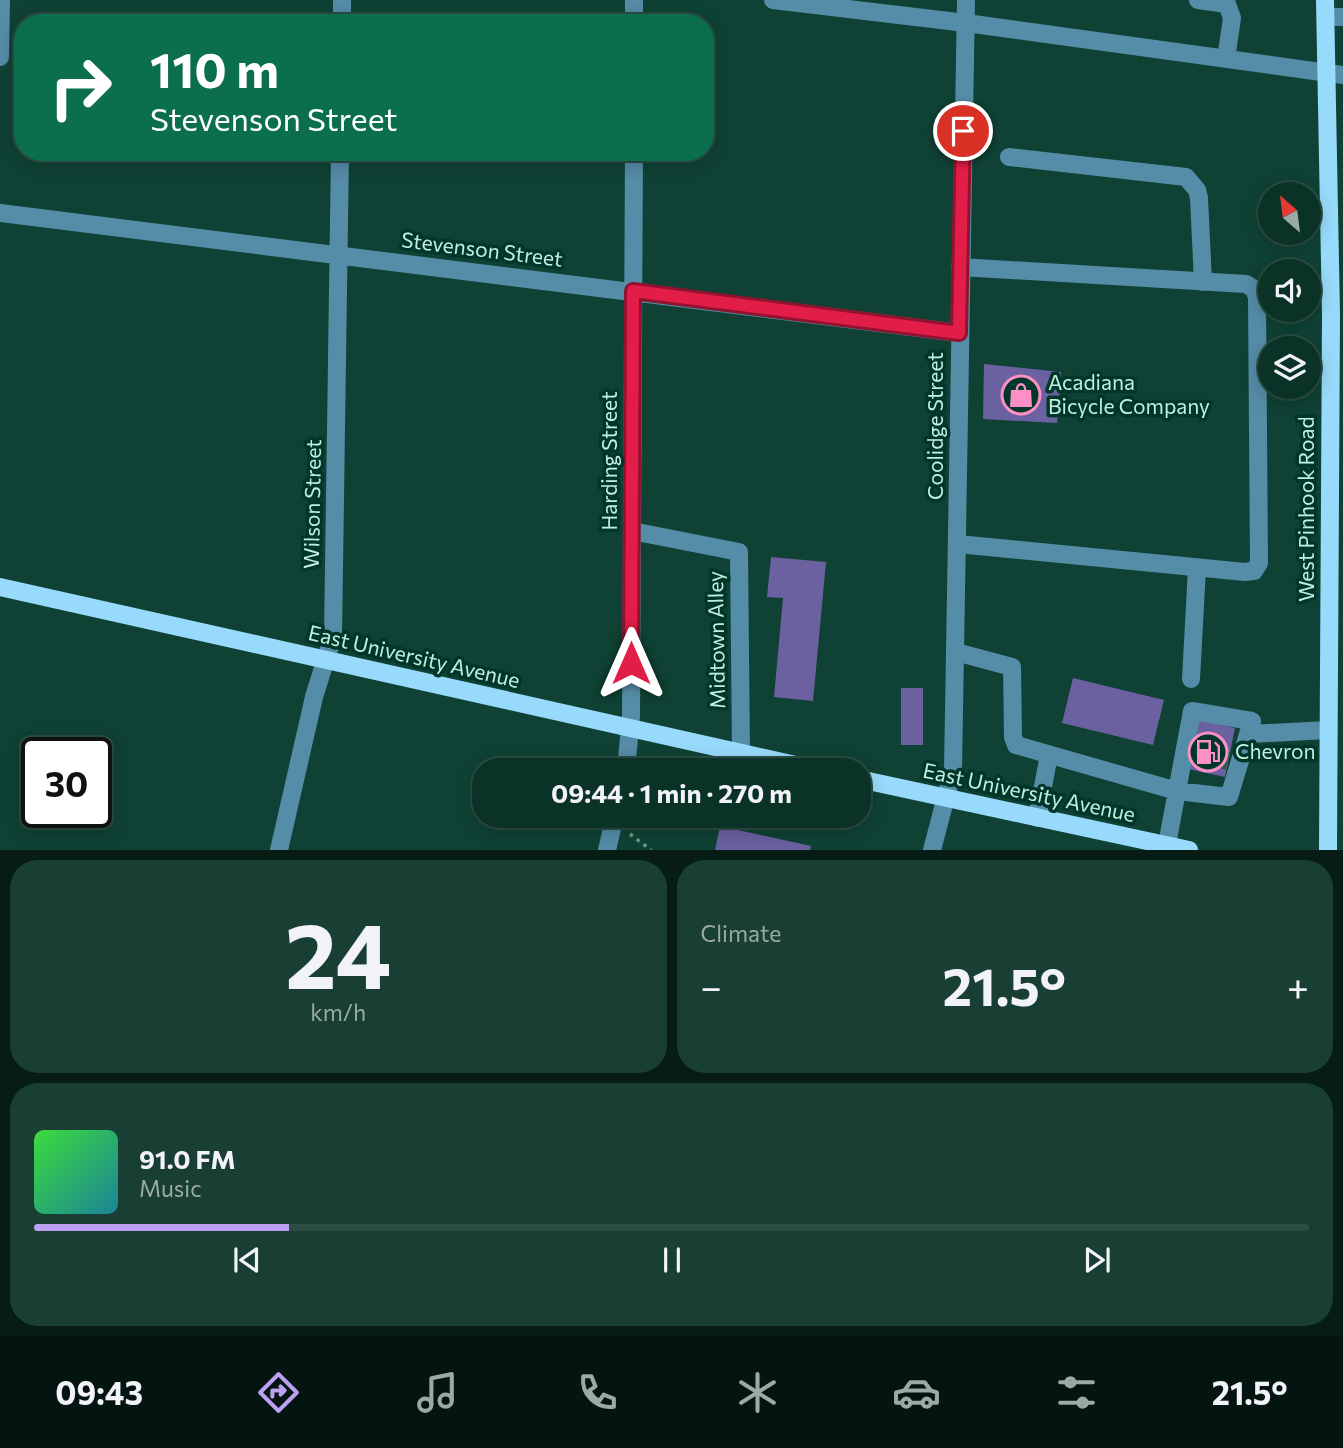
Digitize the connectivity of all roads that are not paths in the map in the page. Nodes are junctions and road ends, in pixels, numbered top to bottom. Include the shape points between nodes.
1 (1, 0) edge
2 (773, 0) edge
3 (966, 0) edge
4 (1198, 0) edge
5 (1331, 11) edge
6 (966, 23) junction
7 (0, 57) edge
8 (1226, 59) junction
9 (1335, 74) edge
10 (1009, 157) dead end
11 (340, 161) edge
12 (634, 161) edge
13 (0, 213) edge
14 (339, 256) junction
15 (960, 267) junction
16 (1203, 282) junction
17 (633, 291) junction
18 (959, 333) junction
19 (632, 531) junction
20 (958, 544) junction
21 (1196, 568) junction
22 (0, 587) edge
23 (956, 652) junction
24 (326, 661) junction
25 (1191, 679) dead end
26 (630, 729) junction
27 (1328, 730) junction
28 (1248, 734) junction
29 (741, 753) junction
30 (1049, 755) junction
31 (627, 758) edge
32 (764, 758) edge
33 (871, 782) edge
34 (1177, 791) junction
35 (946, 798) junction
36 (1037, 818) junction
37 (612, 828) edge
38 (1116, 835) junction
39 (1167, 845) junction
40 (279, 849) edge
41 (607, 849) edge
42 (932, 849) edge
43 (1130, 849) edge
44 (1189, 849) edge
45 (1328, 849) edge

1 - 7 street
2 - 6 street
3 - 6 street, Coolidge Street
4 - 8 street via 1227,4 1232,18
5 - 9 main road, West Pinhook Road
6 - 8 street
6 - 15 street, Coolidge Street
8 - 9 street
9 - 27 main road, West Pinhook Road
10 - 16 street via 1186,177 1199,198
11 - 14 street, Wilson Street
12 - 17 street, Harding Street
13 - 14 street, Stevenson Street
14 - 17 street, Stevenson Street
14 - 24 street, Wilson Street via 335,621
15 - 16 street
15 - 18 street, Coolidge Street
16 - 21 street via 1246,284 1257,297 1259,563 1254,571 1245,572
17 - 18 street, Stevenson Street
17 - 19 street, Harding Street
18 - 20 street, Coolidge Street
19 - 26 street, Harding Street
19 - 29 street, Midtown Alley via 739,552
20 - 21 street
20 - 23 street, Coolidge Street
21 - 25 street
22 - 24 main road, East University Avenue
23 - 30 street via 1012,667 1016,745
23 - 35 street, Coolidge Street via 953,770
24 - 26 main road, East University Avenue
24 - 40 street, Wilson Street
26 - 29 main road, East University Avenue
26 - 31 street, Harding Street
27 - 28 street
27 - 45 main road, West Pinhook Road
28 - 34 street via 1233,762 1229,797
28 - 34 street via 1252,721 1192,711 1189,751
29 - 32 main road, East University Avenue
30 - 34 street
30 - 36 street
33 - 35 main road, East University Avenue
34 - 39 street
35 - 36 main road, East University Avenue
35 - 42 street, Coolidge Street
36 - 38 main road, East University Avenue
37 - 41 street
38 - 39 main road, East University Avenue
38 - 43 main road
39 - 44 main road, East University Avenue

